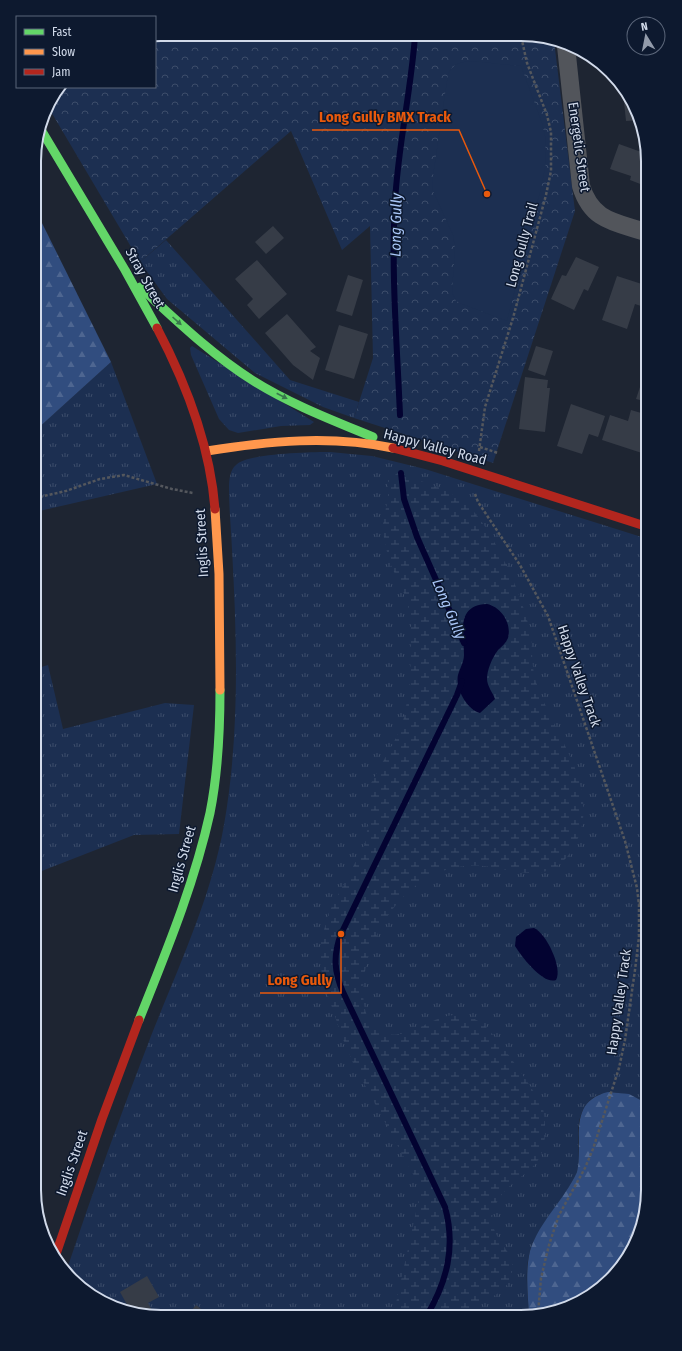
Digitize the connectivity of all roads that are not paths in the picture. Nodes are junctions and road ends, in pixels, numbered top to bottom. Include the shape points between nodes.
1 (566, 50) edge
2 (44, 134) edge
3 (641, 231) edge
4 (128, 275) junction
5 (401, 450) junction
6 (207, 451) junction
7 (641, 525) edge
8 (57, 1250) edge

1 - 3 street, Energetic Street via 582,186 588,203 592,210 606,219
2 - 4 main road, Stray Street
4 -> 5 main road via 204,344 253,380 306,408
4 - 6 main road, Stray Street via 187,392
5 - 6 main road, Happy Valley Road via 360,442 307,440
5 - 7 main road, Happy Valley Road
6 - 8 main road, Inglis Street via 213,495 219,590 220,683 216,770 210,809 186,899 114,1085

